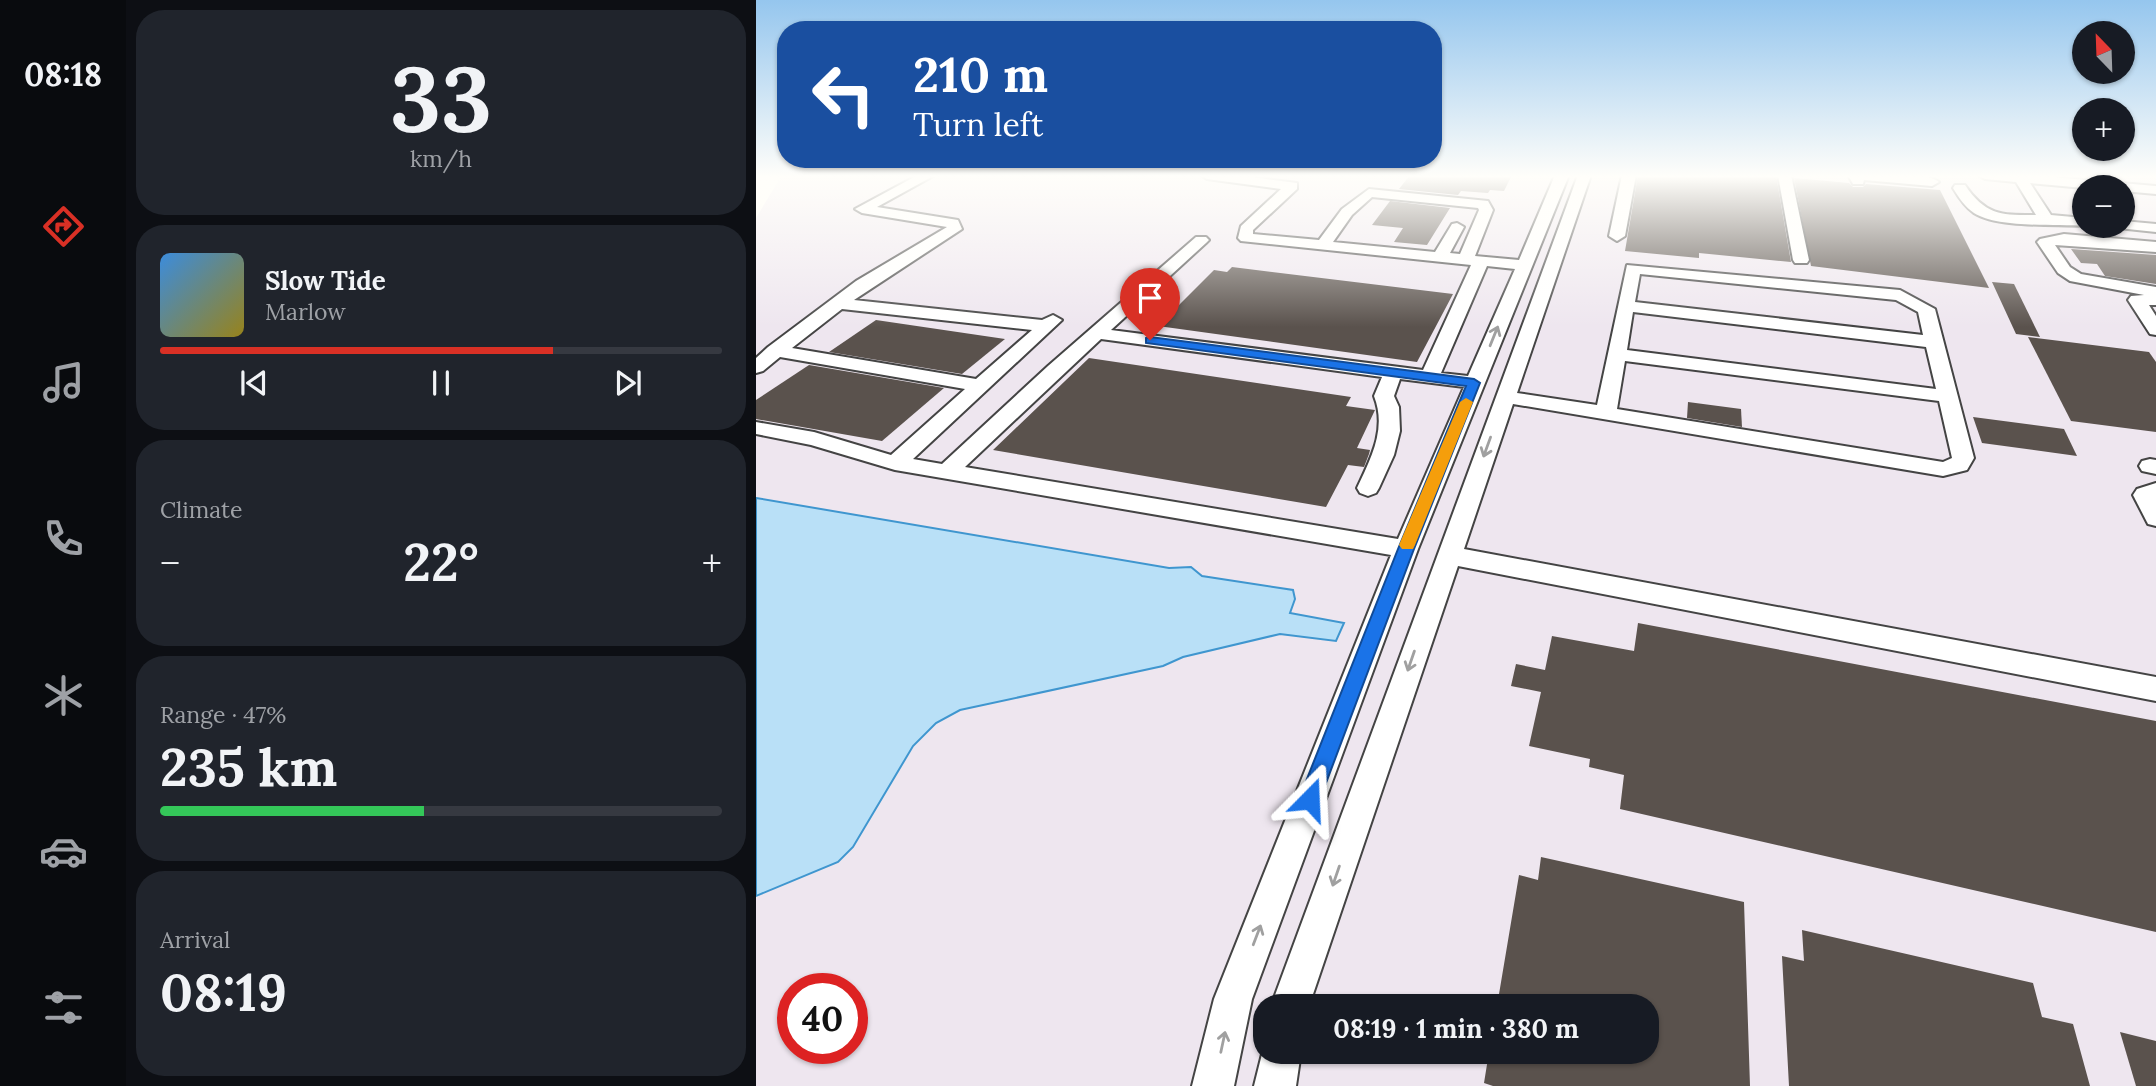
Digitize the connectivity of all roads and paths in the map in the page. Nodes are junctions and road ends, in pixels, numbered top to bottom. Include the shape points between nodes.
1 (954, 226) edge
2 (1249, 226) edge
3 (1337, 226) edge
4 (1457, 226) edge
5 (1481, 226) edge
6 (1540, 226) edge
7 (1566, 226) edge
8 (1619, 226) edge
9 (1794, 226) edge
10 (2135, 226) edge
11 (2156, 228) edge
12 (1617, 236) dead end
13 (1201, 240) dead end
14 (1323, 246) junction
15 (2156, 247) edge
16 (1443, 251) junction
17 (1473, 256) junction
18 (1801, 260) dead end
19 (1523, 265) junction
20 (2156, 292) edge
21 (2156, 300) edge
22 (838, 303) junction
23 (1626, 306) junction
24 (2156, 330) edge
25 (1096, 333) junction
26 (1934, 342) junction
27 (775, 351) junction
28 (1618, 355) junction
29 (756, 367) edge
30 (1393, 373) junction
31 (1429, 378) junction
32 (1474, 383) junction
33 (979, 385) junction
34 (1948, 396) junction
35 (1504, 397) junction
36 (1606, 413) junction
37 (756, 428) edge
38 (895, 463) junction
39 (949, 470) junction
40 (1368, 488) dead end
41 (2156, 491) edge
42 (2156, 518) edge
43 (1406, 549) junction
44 (1448, 555) junction
45 (2156, 689) edge
46 (1294, 994) edge
47 (1279, 1064) edge
48 (1213, 1086) edge
49 (1275, 1086) edge

1 - 22 street
2 - 14 street via 1246,237
3 - 14 street
4 - 16 street
5 - 17 street
6 - 19 street
7 - 35 street
8 - 12 street
9 - 18 street
10 - 11 street
13 - 25 street
14 - 16 street
15 - 20 street via 2064,239 2045,242 2064,270 2076,278
16 - 17 street
17 - 19 street
17 - 31 street
32 -> 19 street
21 - 24 street via 2137,300
22 - 27 street
22 - 33 street via 1049,323
23 - 26 street
23 - 26 street via 1633,268 1900,295 1926,309
23 - 28 street
25 - 30 street
25 - 39 street
26 - 34 street
27 - 29 street
27 - 33 street
28 - 34 street
28 - 36 street
30 - 31 street
30 - 40 street via 1384,396 1392,414 1387,445
31 - 32 street
32 - 43 street
33 - 38 street
34 - 36 street via 1963,458 1959,465 1943,468
35 - 36 street
35 -> 44 street
37 - 38 street
38 - 39 street
39 - 43 street
41 - 42 street via 2145,495
48 -> 43 street via 1233,999
44 - 45 street
44 -> 46 street
47 - 49 street

